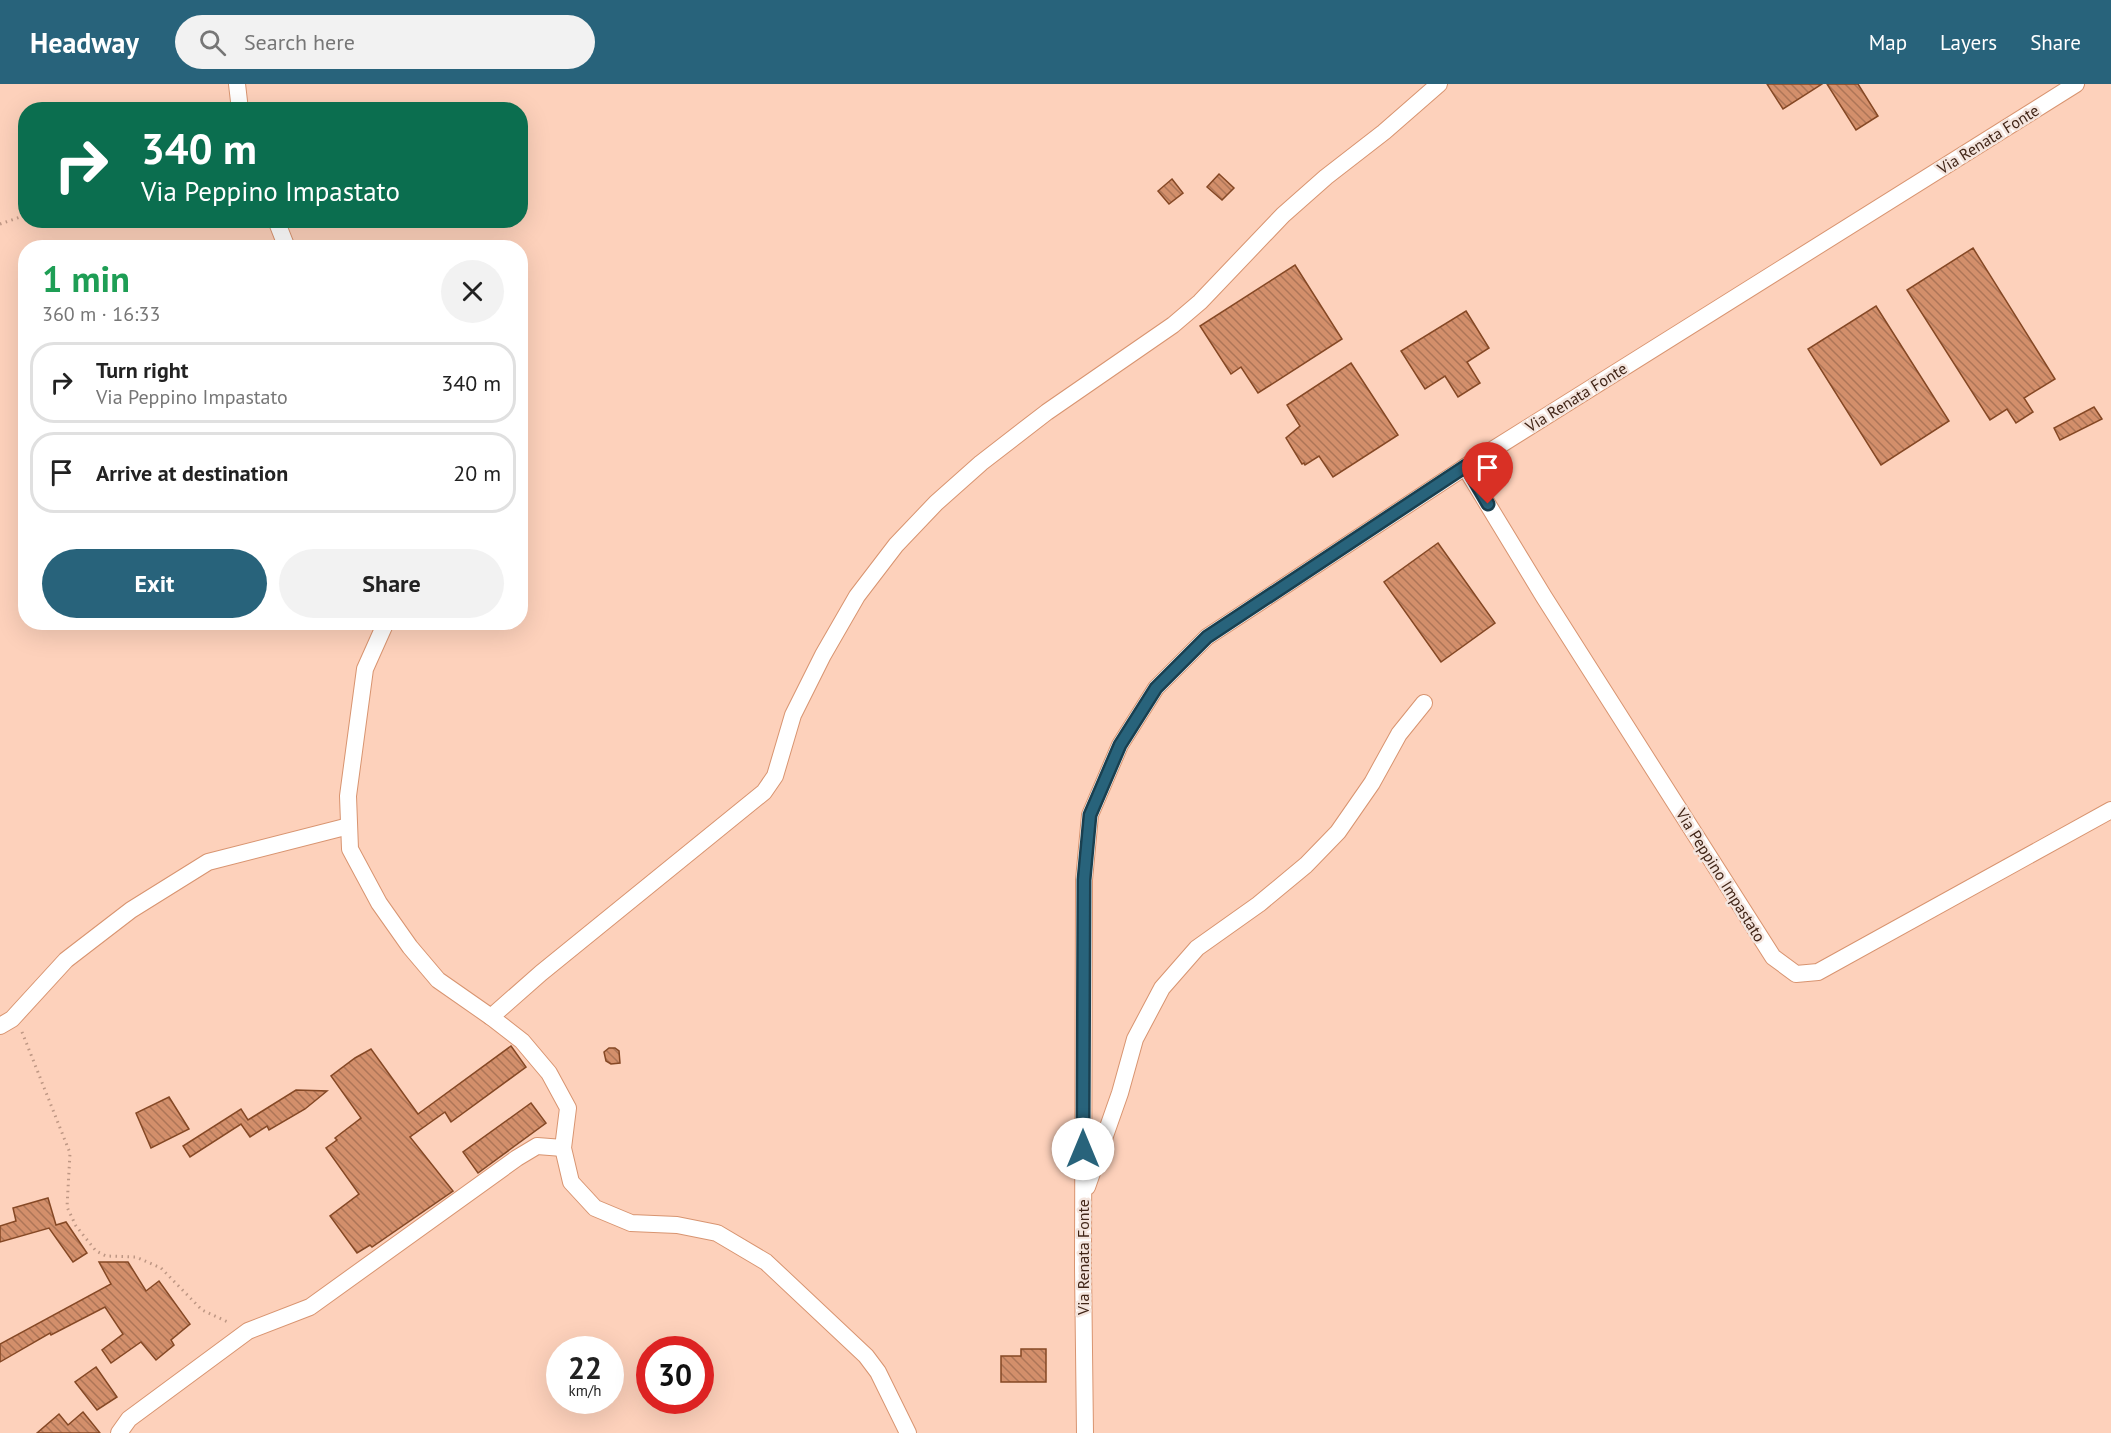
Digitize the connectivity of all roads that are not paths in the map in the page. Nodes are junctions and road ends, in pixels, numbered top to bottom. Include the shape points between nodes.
1 (237, 84) edge
2 (1439, 84) edge
3 (2076, 84) edge
4 (239, 102) edge
5 (1466, 466) junction
6 (382, 630) edge
7 (1424, 703) dead end
8 (2111, 810) edge
9 (349, 826) junction
10 (491, 1017) junction
11 (6, 1023) edge
12 (563, 1148) junction
13 (1083, 1196) junction
14 (119, 1433) edge
15 (908, 1433) edge
16 (1085, 1433) edge

1 - 4 street
2 - 10 street via 1283,215 1173,325 1047,412 936,503 856,596 793,715 775,776 764,792
3 - 5 street, Via Renata Fonte
5 - 8 street, Via Peppino Impastato via 1773,957 1796,974 1818,972
5 - 13 street, Via Renata Fonte via 1207,637 1156,688 1120,745 1090,815 1084,880
6 - 9 street via 365,669 348,796
7 - 13 street via 1399,734 1338,832 1267,897 1197,948 1162,988 1135,1040
9 - 10 street via 350,849 379,903 410,947 438,980
9 - 11 street via 208,862 131,910 66,960
10 - 12 street via 522,1041 554,1082 568,1108
12 - 14 street via 537,1146 517,1158 310,1307 248,1331 129,1419
12 - 15 street via 571,1182 595,1208 631,1223 677,1225 717,1233 766,1262 866,1356
13 - 16 street, Via Renata Fonte

